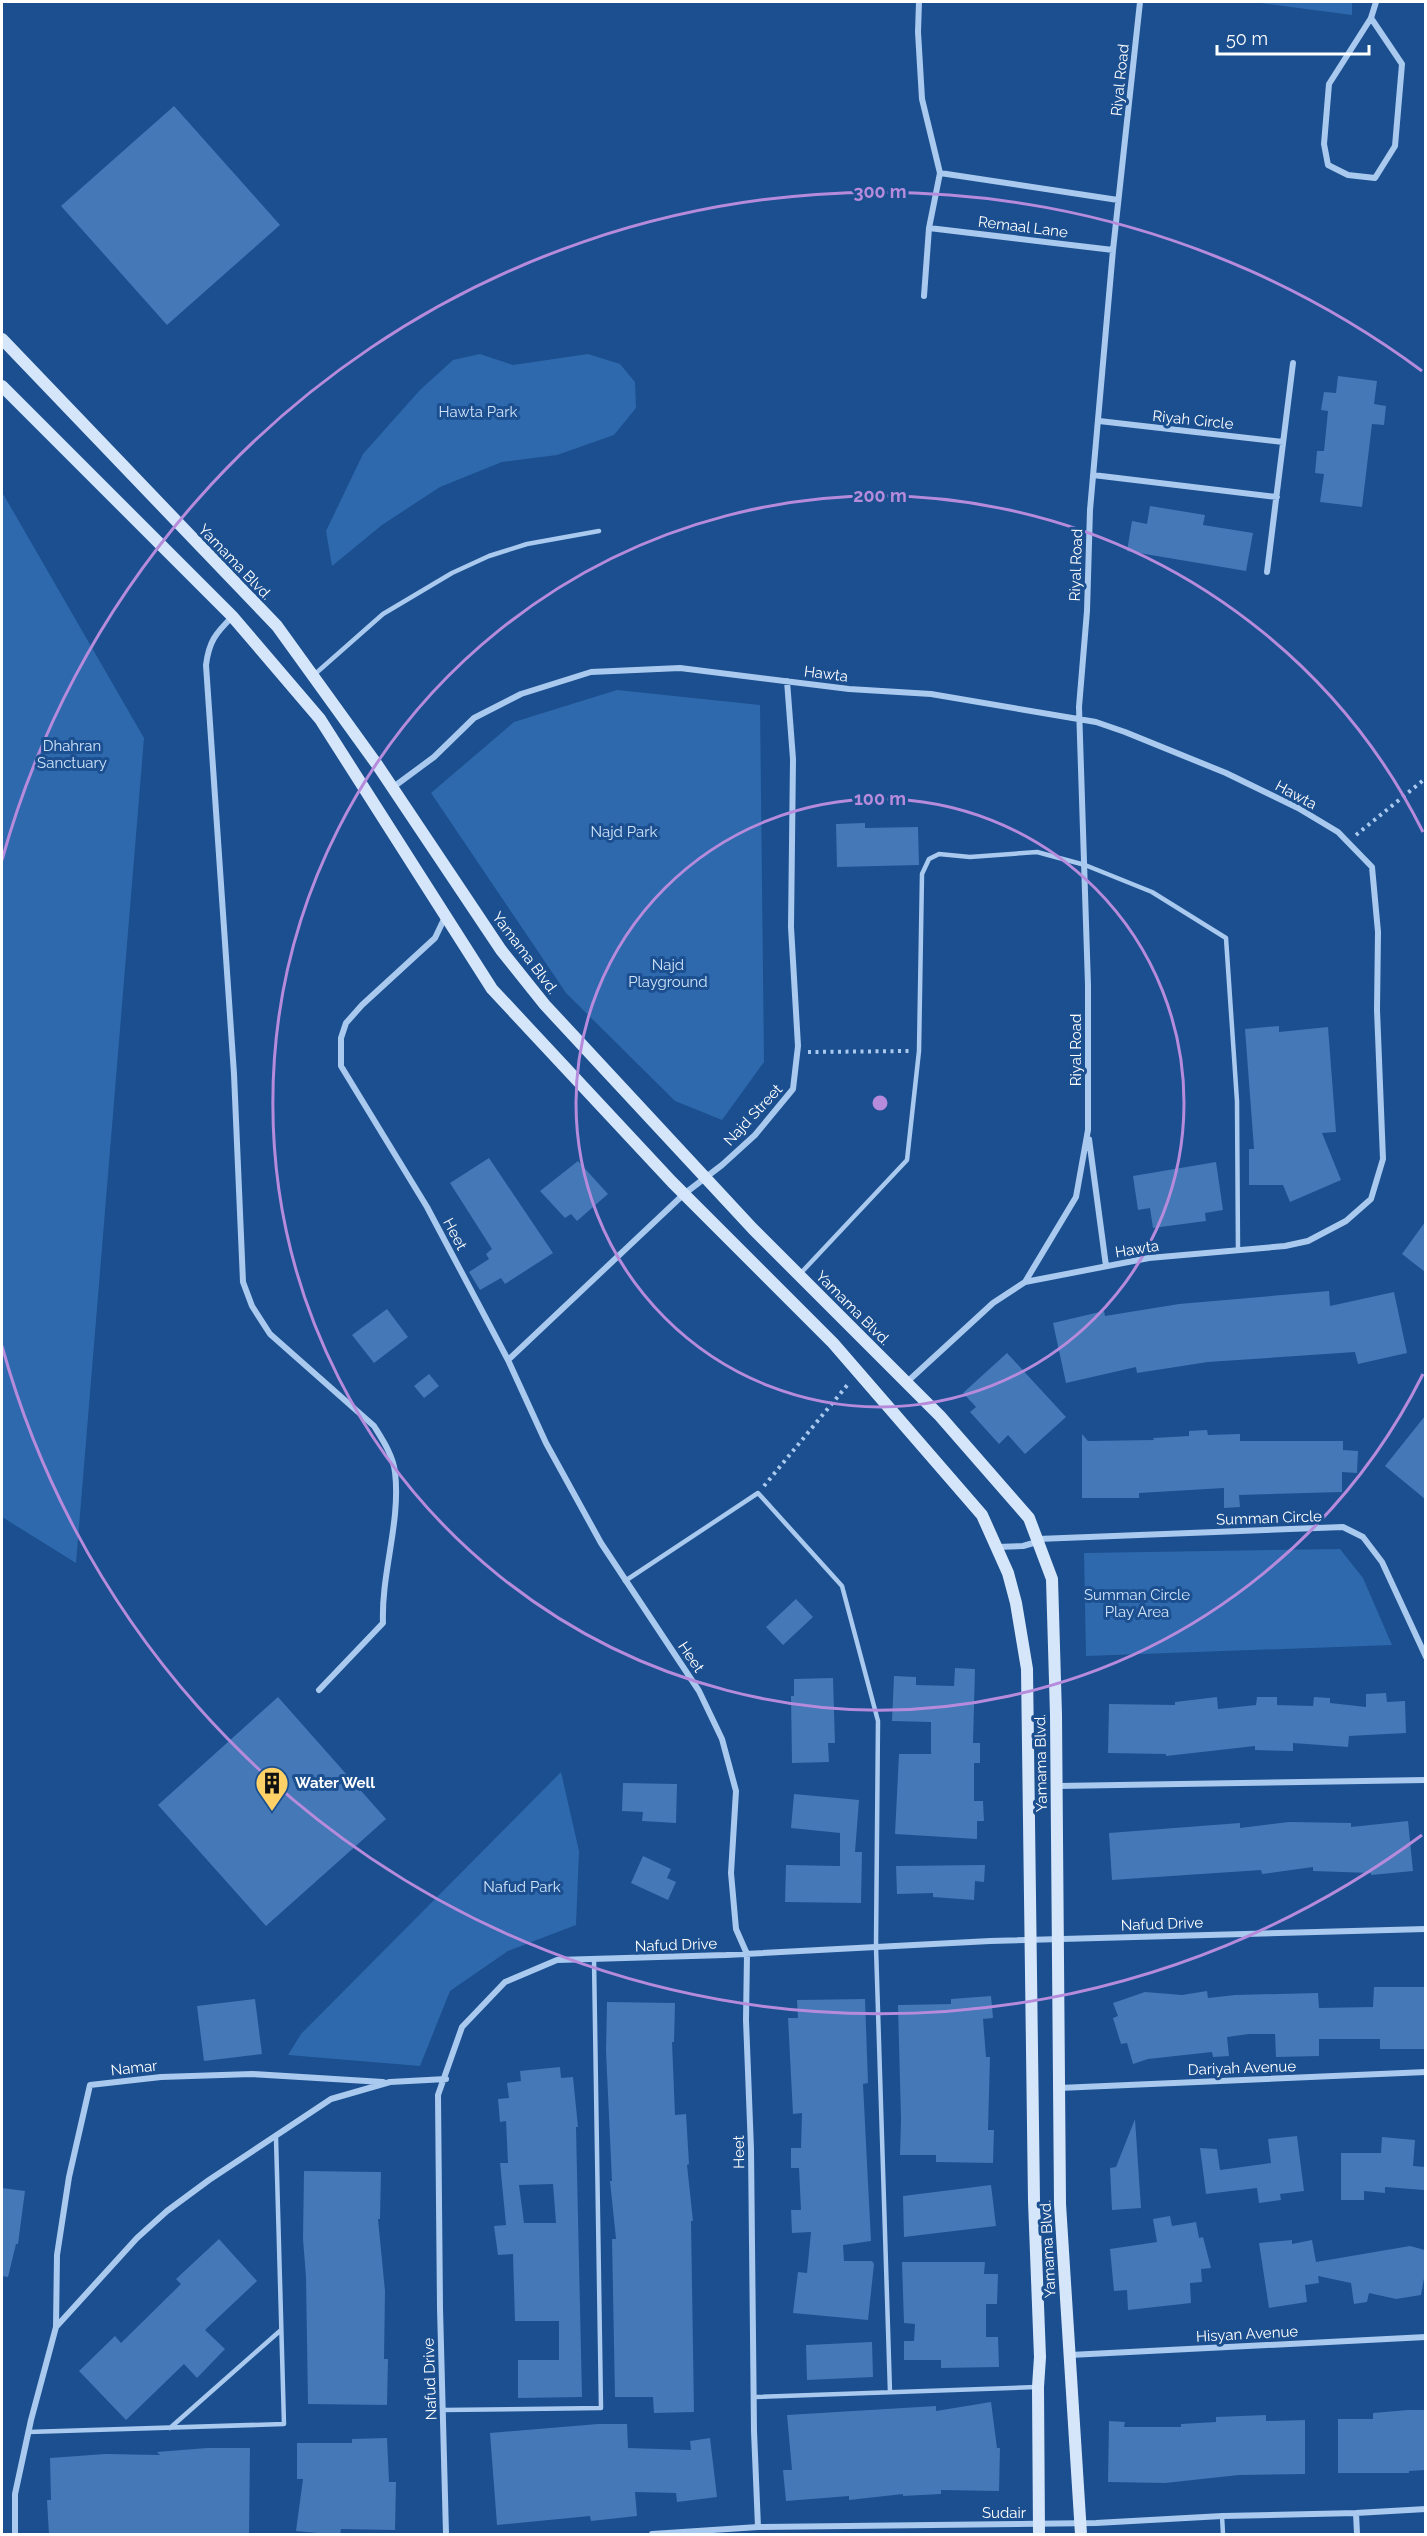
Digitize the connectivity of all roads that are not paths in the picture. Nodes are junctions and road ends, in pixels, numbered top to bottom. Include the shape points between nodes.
1 (919, 2) edge
2 (1140, 2) edge
3 (1376, 2) edge
4 (1371, 18) junction
5 (940, 173) junction
6 (1118, 200) junction
7 (929, 228) junction
8 (1113, 250) junction
9 (924, 296) dead end
10 (2, 339) edge
11 (1293, 363) dead end
12 (2, 386) edge
13 (1099, 421) junction
14 (1283, 442) junction
15 (1093, 475) junction
16 (1277, 497) junction
17 (599, 531) dead end
18 (1267, 572) dead end
19 (232, 616) junction
20 (313, 675) junction
21 (787, 681) junction
22 (1080, 719) junction
23 (392, 788) junction
24 (1085, 865) junction
25 (446, 916) junction
26 (1088, 1131) junction
27 (705, 1178) junction
28 (684, 1194) junction
29 (1238, 1250) junction
30 (1106, 1266) junction
31 (799, 1275) junction
32 (1025, 1282) junction
33 (508, 1360) junction
34 (907, 1382) junction
35 (1038, 1541) junction
36 (997, 1547) junction
37 (625, 1581) junction
38 (1425, 1658) edge
39 (319, 1690) dead end
40 (1425, 1780) edge
41 (1057, 1786) junction
42 (1425, 1929) edge
43 (1030, 1940) junction
44 (1058, 1940) junction
45 (876, 1947) junction
46 (747, 1954) junction
47 (594, 1959) junction
48 (1425, 2072) edge
49 (445, 2079) junction
50 (390, 2082) junction
51 (1059, 2088) junction
52 (276, 2138) junction
53 (56, 2327) junction
54 (281, 2330) junction
55 (1425, 2337) edge
56 (1070, 2355) junction
57 (1038, 2387) junction
58 (890, 2392) junction
59 (754, 2397) junction
60 (443, 2410) junction
61 (170, 2428) junction
62 (28, 2432) junction
63 (1425, 2509) edge
64 (1356, 2513) junction
65 (1222, 2516) junction
66 (758, 2527) junction
67 (1080, 2529) edge
68 (1039, 2530) edge
69 (15, 2535) edge
70 (446, 2535) edge
71 (652, 2535) edge
72 (1222, 2535) edge
73 (1357, 2535) edge

1 - 5 street via 922,99
2 - 6 street, Riyal Road
3 - 4 street
4 - 4 street via 1329,84 1324,144 1328,165 1348,175 1375,178 1395,146 1402,64
5 - 6 street
5 - 7 street
6 - 8 street, Riyal Road
7 - 8 street, Remaal Lane
7 - 9 street
8 - 13 street, Riyal Road
10 - 20 main road, Yamama Blvd. via 277,626
11 - 14 street
12 - 19 main road, Yamama Blvd.
13 - 14 street, Riyah Circle
13 - 15 street, Riyal Road
14 - 16 street
15 - 16 street
15 - 22 street, Riyal Road
16 - 18 street
17 - 20 lane via 527,544 452,573 383,614
19 - 25 main road, Yamama Blvd. via 320,719
19 - 39 street via 208,646 206,665 234,1074 243,1282 252,1306 270,1334 374,1426 386,1445 394,1470 383,1623
20 - 23 main road, Yamama Blvd.
21 - 22 street, Hawta via 931,694
21 - 23 street, Hawta via 680,668 591,672 521,694 474,718 434,757
21 - 27 street, Najd Street via 793,759 791,927 798,1046 793,1089 755,1135
22 - 24 street, Riyal Road
22 - 29 street, Hawta via 1125,732 1226,773 1298,808 1338,832 1371,867 1378,932 1383,1160 1371,1199 1346,1221 1308,1241
23 - 27 main road, Yamama Blvd. via 501,950 545,1005
24 - 26 street, Riyal Road
24 - 29 lane via 1152,892 1226,938 1237,1101
24 - 31 lane via 1037,852 970,857 939,854 929,859 922,874 919,1051 907,1160
25 - 28 main road, Yamama Blvd. via 492,989
25 - 33 street, Heet via 435,938 346,1023 341,1038 341,1066 427,1206
26 - 30 street, Riyal Road
26 - 32 street, Riyal Road via 1077,1197
27 - 28 street, Najd Street
27 - 31 main road, Yamama Blvd.
28 - 33 street, Najd Street
28 - 36 main road, Yamama Blvd. via 833,1342 982,1515
29 - 30 street, Hawta
30 - 32 street, Hawta
31 - 34 main road, Yamama Blvd.
32 - 34 street, Hawta via 993,1303
33 - 37 street, Heet via 546,1443
34 - 35 main road, Yamama Blvd. via 1029,1518
35 - 36 street, Summan Circle
35 - 38 street, Summan Circle via 1343,1527 1363,1538 1382,1562
35 - 41 main road, Yamama Blvd. via 1052,1580
36 - 43 main road, Yamama Blvd. via 1016,1603 1027,1669
37 - 45 lane via 758,1493 842,1586 878,1721
37 - 46 street, Heet via 699,1691 722,1739 736,1791 731,1873 736,1929
40 - 41 street
41 - 44 main road, Yamama Blvd.
42 - 44 street, Nafud Drive
43 - 44 street, Nafud Drive
43 - 45 street, Nafud Drive
43 - 57 main road, Yamama Blvd.
44 - 51 main road, Yamama Blvd.
45 - 46 street, Nafud Drive
45 - 58 lane
46 - 47 street, Nafud Drive
46 - 59 street, Heet
47 - 49 street, Nafud Drive via 557,1960 505,1982 462,2027
47 - 60 lane via 601,2408
48 - 51 street, Dariyah Avenue
49 - 50 street, Namar
49 - 60 street, Nafud Drive via 438,2096
50 - 52 street, Namar via 331,2099
50 - 53 street, Namar via 252,2074 161,2077 90,2085 69,2177 57,2255
51 - 56 main road, Yamama Blvd. via 1060,2204
52 - 53 street, Namar via 167,2211 137,2238
52 - 54 lane
53 - 62 street, Namar
54 - 61 lane
54 - 61 lane via 284,2424
55 - 56 street, Hisyan Avenue
56 - 67 main road, Yamama Blvd.
57 - 58 lane
57 - 68 main road, Yamama Blvd.
58 - 59 lane
59 - 66 street, Heet
60 - 70 street, Nafud Drive
61 - 62 lane
62 - 69 street, Namar via 15,2494
63 - 64 street, Sudair
64 - 65 street, Sudair
64 - 73 street
65 - 67 street, Sudair
65 - 72 lane
66 - 68 street, Sudair
66 - 71 street, Sudair
67 - 68 street, Sudair

